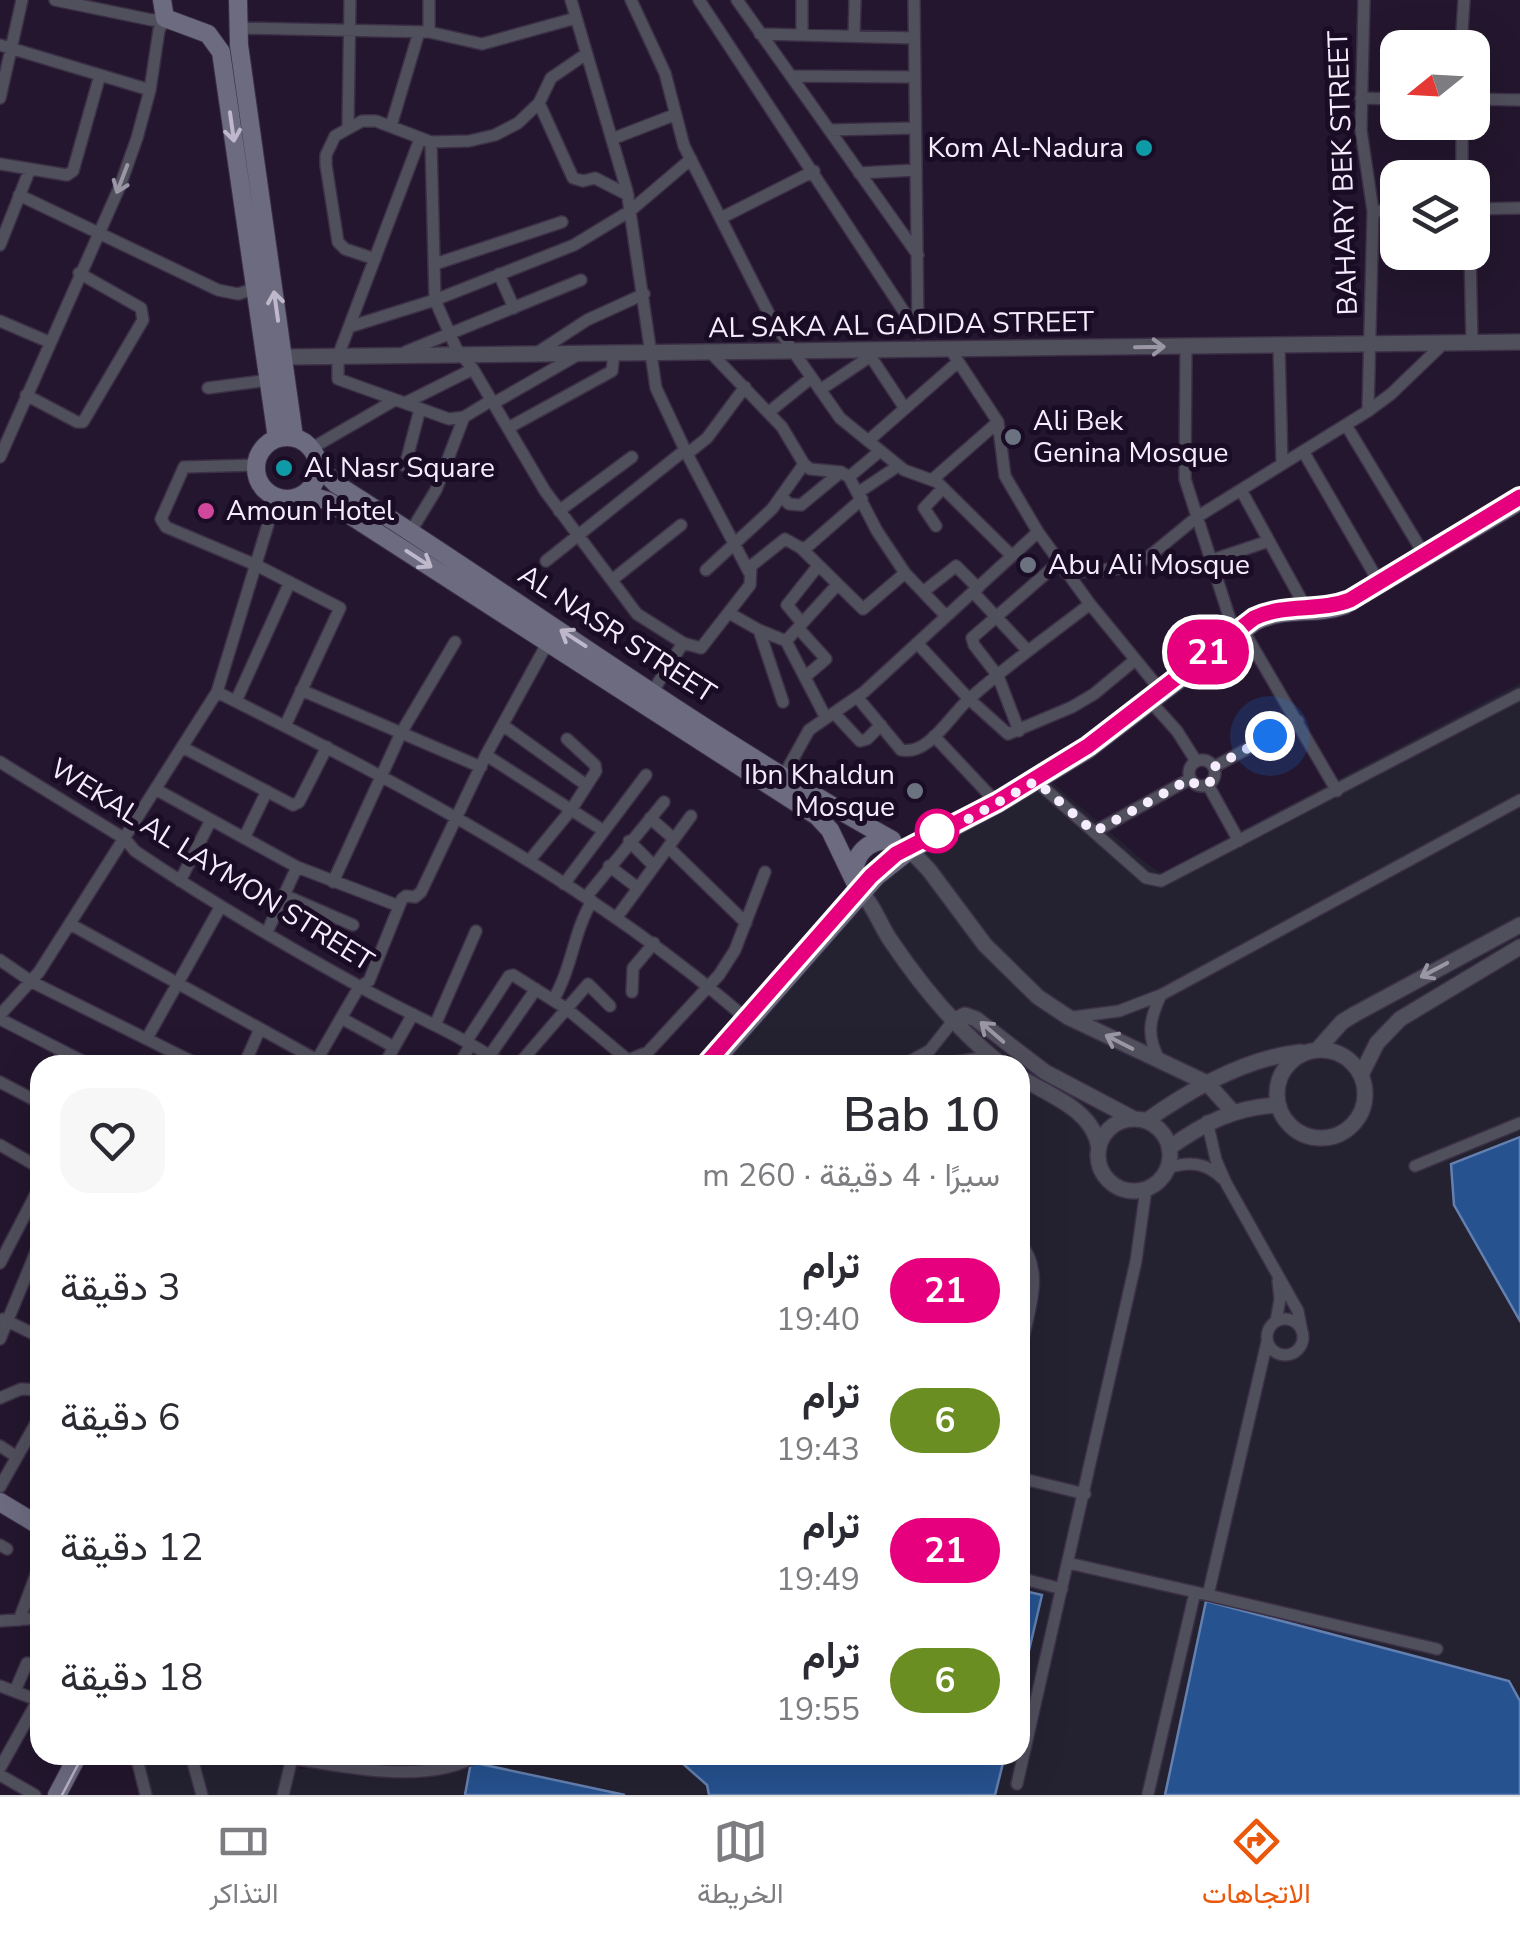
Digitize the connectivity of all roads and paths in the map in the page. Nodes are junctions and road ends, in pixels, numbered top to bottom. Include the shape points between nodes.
1 (22, 0) edge
2 (56, 0) edge
3 (238, 0) edge
4 (350, 0) edge
5 (429, 0) edge
6 (571, 0) edge
7 (631, 0) edge
8 (700, 0) edge
9 (736, 0) edge
10 (802, 0) edge
11 (855, 0) edge
12 (914, 0) edge
13 (1364, 0) edge
14 (1464, 0) edge
15 (163, 7) edge
16 (576, 18) junction
17 (238, 28) junction
18 (349, 30) junction
19 (1463, 30) edge
20 (424, 32) junction
21 (760, 34) junction
22 (802, 35) junction
23 (854, 36) junction
24 (914, 38) junction
25 (6, 47) edge
26 (586, 54) junction
27 (100, 75) junction
28 (791, 76) junction
29 (915, 77) junction
30 (150, 90) junction
31 (0, 98) edge
32 (1361, 98) junction
33 (1380, 99) edge
34 (1490, 100) edge
35 (1520, 100) edge
36 (539, 103) junction
37 (674, 116) junction
38 (348, 126) junction
39 (391, 126) junction
40 (916, 128) junction
41 (829, 130) junction
42 (612, 139) junction
43 (426, 140) junction
44 (691, 159) junction
45 (0, 164) edge
46 (30, 169) junction
47 (916, 170) junction
48 (814, 171) junction
49 (860, 173) junction
50 (20, 195) junction
51 (628, 195) junction
52 (1520, 208) edge
53 (1490, 209) edge
54 (630, 210) junction
55 (1372, 211) junction
56 (1380, 211) edge
57 (6, 212) edge
58 (721, 218) junction
59 (562, 222) dead end
60 (98, 230) junction
61 (0, 245) edge
62 (918, 254) junction
63 (375, 259) junction
64 (434, 264) junction
65 (1470, 270) edge
66 (79, 273) junction
67 (499, 274) junction
68 (581, 280) dead end
69 (256, 288) junction
70 (644, 294) junction
71 (435, 300) junction
72 (514, 308) junction
73 (0, 321) edge
74 (349, 327) junction
75 (450, 334) junction
76 (918, 341) junction
77 (49, 342) junction
78 (1520, 342) edge
79 (1472, 343) junction
80 (1372, 344) junction
81 (1443, 344) junction
82 (1186, 346) junction
83 (1279, 346) junction
84 (793, 351) junction
85 (614, 352) junction
86 (650, 352) junction
87 (710, 352) junction
88 (534, 354) junction
89 (582, 354) junction
90 (869, 354) junction
91 (462, 355) junction
92 (338, 356) junction
93 (396, 356) junction
94 (954, 356) junction
95 (283, 357) junction
96 (473, 369) junction
97 (811, 378) junction
98 (269, 380) junction
99 (745, 387) junction
100 (208, 388) dead end
101 (820, 390) junction
102 (26, 395) junction
103 (400, 402) junction
104 (493, 402) junction
105 (904, 407) junction
106 (420, 409) junction
107 (1368, 411) junction
108 (769, 412) junction
109 (464, 417) junction
110 (998, 422) junction
111 (1346, 425) junction
112 (508, 428) junction
113 (286, 438) junction
114 (868, 441) junction
115 (880, 451) junction
116 (1303, 451) junction
117 (686, 452) junction
118 (315, 457) junction
119 (632, 457) dead end
120 (0, 458) edge
121 (804, 464) junction
122 (1282, 464) junction
123 (256, 465) junction
124 (405, 466) dead end
125 (898, 466) junction
126 (844, 474) junction
127 (932, 480) junction
128 (943, 488) junction
129 (1241, 490) junction
130 (305, 494) junction
131 (860, 495) junction
132 (781, 496) junction
133 (276, 498) junction
134 (1520, 501) edge
135 (560, 511) junction
136 (1197, 516) junction
137 (681, 525) dead end
138 (936, 526) dead end
139 (411, 531) junction
140 (1038, 532) junction
141 (578, 536) junction
142 (1269, 541) junction
143 (734, 546) junction
144 (801, 548) junction
145 (1012, 556) junction
146 (1424, 556) junction
147 (1212, 560) junction
148 (546, 561) dead end
149 (256, 565) junction
150 (818, 566) junction
151 (1062, 568) junction
152 (706, 570) dead end
153 (750, 572) junction
154 (905, 573) junction
155 (612, 580) junction
156 (290, 582) junction
157 (1380, 584) junction
158 (837, 585) junction
159 (975, 590) junction
160 (923, 592) junction
161 (1090, 604) junction
162 (1307, 610) junction
163 (729, 613) junction
164 (998, 615) junction
165 (946, 616) junction
166 (800, 626) junction
167 (759, 630) junction
168 (1239, 633) junction
169 (786, 641) junction
170 (455, 642) dead end
171 (548, 642) junction
172 (682, 643) junction
173 (917, 643) junction
174 (1028, 652) junction
175 (1136, 660) junction
176 (998, 676) junction
177 (805, 677) junction
178 (301, 690) junction
179 (653, 691) junction
180 (217, 692) junction
181 (1520, 694) edge
182 (1156, 697) junction
183 (858, 698) junction
184 (968, 699) junction
185 (236, 702) junction
186 (783, 702) dead end
187 (830, 715) junction
188 (1298, 721) junction
189 (881, 725) junction
190 (284, 726) junction
191 (504, 726) junction
192 (1014, 732) junction
193 (402, 733) junction
194 (934, 736) junction
195 (567, 739) dead end
196 (326, 747) junction
197 (184, 748) junction
198 (484, 761) junction
199 (1196, 761) junction
200 (0, 762) edge
201 (1214, 767) junction
202 (646, 774) dead end
203 (381, 775) junction
204 (784, 775) junction
205 (1190, 779) junction
206 (1036, 781) junction
207 (586, 785) junction
208 (1208, 785) junction
209 (156, 790) junction
210 (1337, 790) junction
211 (267, 791) junction
212 (1520, 800) edge
213 (664, 802) dead end
214 (998, 804) junction
215 (571, 810) junction
216 (616, 814) junction
217 (457, 816) junction
218 (691, 816) dead end
219 (650, 818) junction
220 (211, 820) junction
221 (857, 821) junction
222 (604, 831) junction
223 (1094, 832) junction
224 (633, 837) junction
225 (244, 838) junction
226 (125, 839) junction
227 (892, 840) junction
228 (1239, 841) junction
229 (671, 843) junction
230 (837, 844) junction
231 (910, 850) junction
232 (529, 861) junction
233 (609, 866) junction
234 (654, 866) junction
235 (297, 867) junction
236 (765, 872) dead end
237 (180, 881) junction
238 (333, 882) junction
239 (564, 884) junction
240 (638, 888) junction
241 (862, 892) junction
242 (284, 895) junction
243 (589, 899) junction
244 (221, 906) junction
245 (399, 906) junction
246 (616, 916) junction
247 (746, 923) junction
248 (70, 924) junction
249 (353, 924) dead end
250 (1520, 925) edge
251 (476, 930) dead end
252 (267, 932) junction
253 (654, 942) junction
254 (1520, 947) edge
255 (0, 960) edge
256 (32, 982) junction
257 (178, 984) junction
258 (710, 986) junction
259 (359, 987) junction
260 (536, 989) junction
261 (632, 992) dead end
262 (1161, 995) junction
263 (553, 1000) junction
264 (610, 1006) dead end
265 (566, 1009) junction
266 (413, 1014) junction
267 (0, 1017) edge
268 (1068, 1017) junction
269 (341, 1018) junction
270 (953, 1021) junction
271 (750, 1022) junction
272 (435, 1025) junction
273 (260, 1029) junction
274 (147, 1038) junction
275 (469, 1043) junction
276 (394, 1046) junction
277 (1311, 1050) junction
278 (71, 1055) edge
279 (180, 1055) edge
280 (248, 1055) edge
281 (304, 1055) edge
282 (320, 1055) edge
283 (389, 1055) edge
284 (464, 1055) edge
285 (490, 1055) joint
286 (527, 1055) edge
287 (622, 1055) edge
288 (640, 1055) edge
289 (720, 1055) edge
290 (921, 1055) edge
291 (990, 1055) edge
292 (1023, 1055) edge
293 (1030, 1060) edge
294 (1162, 1064) junction
295 (1361, 1075) junction
296 (0, 1082) edge
297 (1207, 1083) junction
298 (1030, 1084) edge
299 (30, 1097) edge
300 (1278, 1105) junction
301 (1233, 1112) junction
302 (1140, 1120) junction
303 (1207, 1122) junction
304 (1520, 1124) edge
305 (0, 1145) edge
306 (1099, 1148) junction
307 (1170, 1148) junction
308 (30, 1162) edge
309 (1415, 1166) dead end
310 (1168, 1168) junction
311 (1226, 1183) junction
312 (1146, 1188) junction
313 (30, 1206) edge
314 (1030, 1257) edge
315 (0, 1264) edge
316 (1276, 1272) junction
317 (30, 1278) edge
318 (1030, 1299) edge
319 (4, 1319) edge
320 (1276, 1321) junction
321 (30, 1332) edge
322 (1302, 1332) junction
323 (0, 1339) edge
324 (1268, 1342) junction
325 (30, 1389) edge
326 (0, 1398) edge
327 (30, 1440) edge
328 (0, 1446) edge
329 (17, 1456) junction
330 (1030, 1480) edge
331 (0, 1487) edge
332 (1084, 1494) junction
333 (0, 1502) edge
334 (30, 1516) edge
335 (1068, 1564) junction
336 (1030, 1581) edge
337 (1062, 1589) junction
338 (1202, 1594) junction
339 (30, 1602) edge
340 (30, 1619) edge
341 (19, 1620) junction
342 (0, 1621) edge
343 (1437, 1649) dead end
344 (26, 1663) dead end
345 (0, 1686) edge
346 (14, 1691) junction
347 (30, 1697) edge
348 (30, 1716) edge
349 (1030, 1728) edge
350 (12, 1746) junction
351 (0, 1755) edge
352 (73, 1765) edge
353 (138, 1765) edge
354 (194, 1765) edge
355 (290, 1765) edge
356 (355, 1765) edge
357 (453, 1765) edge
358 (1021, 1765) edge
359 (0, 1772) edge
360 (1017, 1784) dead end
361 (1148, 1794) edge
362 (35, 1795) edge
363 (57, 1795) edge
364 (146, 1795) edge
365 (202, 1795) edge
366 (282, 1795) edge

1 - 25 street
2 - 15 street via 152,20
3 - 17 main road
4 - 18 street
5 - 20 street
6 - 16 street
7 - 37 street via 664,73
8 - 48 street
9 - 21 street
10 - 22 street
11 - 23 street
12 - 24 street
13 - 32 street, BAHARY BEK STREET
14 - 19 street
15 - 30 street
15 -> 69 main road via 208,34 221,52
16 - 20 street via 491,44
16 - 26 street
17 - 18 street
95 -> 17 main road
18 - 20 street
18 - 38 street
20 - 39 street
21 - 22 street
21 - 28 street
22 - 23 street
23 - 24 street
24 - 29 street
25 - 27 street
25 - 31 street
26 - 36 street via 551,78
26 - 42 street
27 - 30 street
27 - 46 street via 76,168 67,175
28 - 29 street
28 - 41 street
29 - 40 street
30 -> 60 street via 120,186
32 - 33 street
32 - 55 street, BAHARY BEK STREET
34 - 35 street
36 - 43 street via 494,136
36 - 51 street via 573,178 595,178
37 - 42 street
37 - 44 street
38 - 39 street
38 - 63 street via 326,154 337,237 345,248
39 - 43 street
40 - 41 street
40 - 47 street
41 - 49 street
42 - 51 street
43 - 63 street
43 - 64 street
44 - 54 street
44 - 58 street
45 - 46 street
46 - 50 street
47 - 49 street
47 - 62 street
48 - 58 street
48 - 76 street
49 - 62 street
50 - 57 street
50 - 60 street
51 - 54 street
52 - 53 street
54 - 67 street via 574,245
54 - 70 street
55 - 56 street
55 - 80 street, BAHARY BEK STREET
57 - 61 street
58 - 84 street
59 - 64 street
60 - 66 street
60 - 69 street via 218,290 238,294
62 - 76 street
63 - 74 street
64 - 71 street
65 - 79 street
66 - 77 street
66 - 102 street via 141,308 143,320 83,422
67 - 71 street
67 - 72 street
68 - 72 street
69 - 98 main road
70 - 86 street
70 - 88 street
71 - 74 street
71 - 75 street
72 - 75 street
73 - 77 street
74 - 92 street
75 - 91 street
75 - 93 street
76 - 90 street, AL SAKA AL GADIDA STREET
76 - 94 street, AL SAKA AL GADIDA STREET
77 - 102 street
78 - 79 street, AL SAKA AL GADIDA STREET
79 - 81 street, AL SAKA AL GADIDA STREET
80 - 81 street, AL SAKA AL GADIDA STREET
80 - 83 street, AL SAKA AL GADIDA STREET
80 - 107 street, BAHARY BEK STREET
81 - 107 street
82 - 83 street, AL SAKA AL GADIDA STREET
94 -> 82 street, AL SAKA AL GADIDA STREET
82 - 136 street via 1185,479
83 - 122 street
84 - 87 street, AL SAKA AL GADIDA STREET
84 - 90 street, AL SAKA AL GADIDA STREET
84 - 97 street
85 - 86 street, AL SAKA AL GADIDA STREET
85 - 89 street, AL SAKA AL GADIDA STREET
85 - 112 street via 612,372
86 - 87 street, AL SAKA AL GADIDA STREET
86 - 117 street via 658,394
87 - 99 street
88 - 89 street, AL SAKA AL GADIDA STREET
88 - 91 street, AL SAKA AL GADIDA STREET
89 - 104 street
90 - 101 street
90 - 105 street
91 - 93 street, AL SAKA AL GADIDA STREET
91 - 96 street
92 - 93 street, AL SAKA AL GADIDA STREET
92 - 95 street, AL SAKA AL GADIDA STREET
92 - 103 street via 340,382
94 - 105 street
94 - 110 street
95 - 113 main road
96 - 103 street
96 - 104 street
97 - 101 street
97 - 108 street
98 - 100 street
98 - 113 main road
99 - 108 street
99 - 117 street via 707,438
101 - 114 street
102 - 120 street
103 - 106 street
103 - 118 street
104 - 109 street
104 - 112 street
105 - 114 street
106 - 109 street
106 - 124 street
107 - 111 street
108 - 121 street
109 - 139 street via 436,490
110 - 127 street
110 - 140 street via 1005,476
111 - 116 street
111 - 146 street
112 - 135 street
113 - 118 main road
113 - 123 main road via 262,448
114 - 115 street
115 - 125 street
115 - 126 street
116 - 122 street
116 - 157 street
117 - 141 street
117 - 143 street
118 - 130 main road via 315,482
118 - 139 main road, AL NASR STREET via 336,484
119 - 135 street
121 - 126 street
121 - 132 street
122 - 129 street
123 - 133 main road via 261,485
123 - 149 street via 184,466 161,516 164,525
125 - 127 street
125 - 131 street
126 - 131 street
126 - 132 street via 802,505
127 - 128 street
128 - 138 street via 924,508
128 - 145 street
129 - 136 street
129 - 142 street
130 - 133 main road
130 -> 171 main road, AL NASR STREET via 328,501
131 - 144 street
131 - 154 street
132 - 143 street
133 - 149 street
134 - 146 main road
135 - 141 street
136 - 147 street
136 - 151 street via 1136,564
137 - 155 street
179 -> 139 main road, AL NASR STREET
140 - 145 street
140 - 151 street
141 - 148 street
141 - 155 street
142 - 147 street
142 - 162 street
143 - 152 street
143 - 153 street
144 - 150 street
144 - 153 street via 782,540
145 - 159 street
146 - 157 main road
147 - 168 street
149 - 156 street
149 - 180 street
150 - 158 street
150 - 166 street via 787,605
151 - 161 street
151 - 164 street
153 - 163 street via 750,585
154 - 158 street via 863,609
154 - 160 street
155 - 172 street via 637,614
156 - 178 street via 340,608
156 - 185 street
157 - 162 main road via 1339,607
158 - 166 street
159 - 160 street via 956,566
159 - 164 street
159 - 165 street
160 - 165 street
161 - 174 street
161 - 175 street
162 - 168 main road via 1273,613
163 - 167 street
163 - 172 street via 704,647
164 - 174 street
164 - 176 street via 972,640
165 - 173 street
166 - 169 street
166 - 177 street via 826,659
167 - 169 street
167 - 186 street
168 - 182 main road
168 - 188 street
169 - 177 street
170 - 193 street
171 - 191 street
171 - 230 main road, AL NASR STREET via 817,816
172 - 179 street
173 - 183 street
173 - 184 street
174 - 176 street
175 - 182 street
175 - 192 street via 1094,694
176 - 184 street
176 - 192 street
177 - 187 street
178 - 190 street
178 - 193 street
179 - 204 main road, AL NASR STREET
180 - 185 street
180 - 197 street
181 - 210 street
182 - 199 street
182 - 206 main road
183 - 187 street
183 - 189 street
184 - 192 street
184 - 194 street
185 - 190 street
187 - 189 street via 860,741
187 - 204 street via 810,730
188 - 201 street
188 - 210 street
189 - 194 street via 906,752
190 - 196 street
191 - 198 street
191 - 207 street
193 - 198 street
193 - 203 street
194 - 214 street
195 - 207 street via 597,767
196 - 203 street
196 - 211 street via 298,804
197 - 209 street
197 - 211 street
198 - 215 street
198 - 217 street
199 - 201 street
199 - 205 street
200 - 226 street, WEKAL AL LAYMON STREET
201 - 208 street
202 - 216 street
203 - 217 street
203 - 238 street
204 - 221 main road, AL NASR STREET
205 - 208 street
205 - 223 street
206 - 214 main road
206 - 223 street
207 - 215 street
208 - 228 street
209 - 220 street
209 - 226 street
210 - 228 street
211 - 225 street
212 - 262 street
213 - 219 street
214 - 231 main road
215 - 222 street
215 - 232 street
216 - 222 street
216 - 224 street
217 - 232 street
217 - 245 street via 422,892 404,897
218 - 229 street
219 - 224 street
219 - 229 street
220 - 225 street
220 - 237 street
221 - 227 main road, AL NASR STREET
221 - 230 main road via 852,836
222 - 239 street
223 - 228 street via 1154,880
224 - 233 street
224 - 234 street
225 - 235 street
226 - 237 street, WEKAL AL LAYMON STREET
226 - 248 street
227 - 231 main road, AL NASR STREET
227 - 241 main road via 873,842 858,854 854,872
229 - 234 street
229 - 247 street
230 - 241 main road, AL NASR STREET
231 - 241 main road
231 - 268 street via 1009,971
232 - 239 street
233 - 240 street
233 - 243 street
234 - 240 street
235 - 238 street
235 - 242 street
236 - 247 street
237 - 244 street, WEKAL AL LAYMON STREET
238 - 245 street
239 - 243 street
240 - 246 street
241 - 270 street
241 - 271 main road
242 - 249 street
242 - 252 street
243 - 246 street
243 - 263 street via 567,977
244 - 252 street, WEKAL AL LAYMON STREET
244 - 257 street
245 - 259 street via 369,981
246 - 253 street
247 - 258 street
248 - 256 street
248 - 257 street
250 -> 277 street via 1355,1014
251 - 272 street
252 - 259 street, WEKAL AL LAYMON STREET
253 - 258 street
253 - 261 street via 633,968
254 - 295 street via 1400,1018
255 - 256 street
256 - 267 street
256 - 274 street
257 - 273 street
257 - 274 street
258 - 271 street
258 - 288 street
259 - 266 street, WEKAL AL LAYMON STREET
259 - 269 street
260 - 263 street
260 - 275 street via 509,976
260 - 285 street
262 - 268 street via 1119,1011
262 - 294 street via 1149,1032
263 - 265 street
264 - 265 street via 590,984
265 - 286 street
265 - 287 street
266 - 272 street, WEKAL AL LAYMON STREET
266 - 276 street
267 - 278 street
294 -> 268 street
269 - 276 street
269 - 282 street
270 - 290 street
270 - 291 street
292 -> 270 street via 976,1018
271 - 289 main road
272 - 275 street, WEKAL AL LAYMON STREET
273 - 280 street
273 - 281 street
274 - 279 street
275 - 284 street
275 - 285 street, WEKAL AL LAYMON STREET
276 - 283 street
277 - 295 street via 1344,1056
277 - 297 street via 1270,1057
277 - 300 street via 1294,1058 1278,1079
302 -> 293 street
294 - 297 street
295 - 300 street via 1364,1106 1340,1134 1302,1134
296 - 299 street
297 - 301 street
297 - 302 street
298 - 306 street via 1083,1116
300 - 301 street
301 - 303 street
302 - 306 street via 1112,1126
302 - 307 street via 1157,1127
303 - 307 street
303 - 311 street
304 - 309 street
305 - 308 street
306 - 312 street via 1111,1182
307 - 310 street
310 - 311 street via 1195,1163
310 - 312 street
311 - 316 street
312 - 332 street
313 - 315 street
314 - 318 street
316 - 320 street
316 - 322 street
317 - 319 street
319 - 321 street
319 - 323 street
320 - 322 street via 1292,1320
320 - 324 street
322 - 324 street via 1299,1348 1288,1355
324 - 338 street
325 - 326 street
327 - 329 street
328 - 329 street
329 - 331 street
330 - 332 street
332 - 335 street
333 - 334 main road
335 - 337 street
335 - 338 street
336 - 337 street
337 - 349 street
338 - 343 street
338 - 361 street
339 - 341 street
340 - 341 street
341 - 342 street
344 - 346 street
345 - 346 street
346 - 347 street
348 - 350 street
350 - 351 street
350 - 359 street
352 - 363 main road
353 - 364 street
354 - 365 street
355 - 366 street
356 - 357 street via 418,1772
358 - 360 street
359 - 362 street

